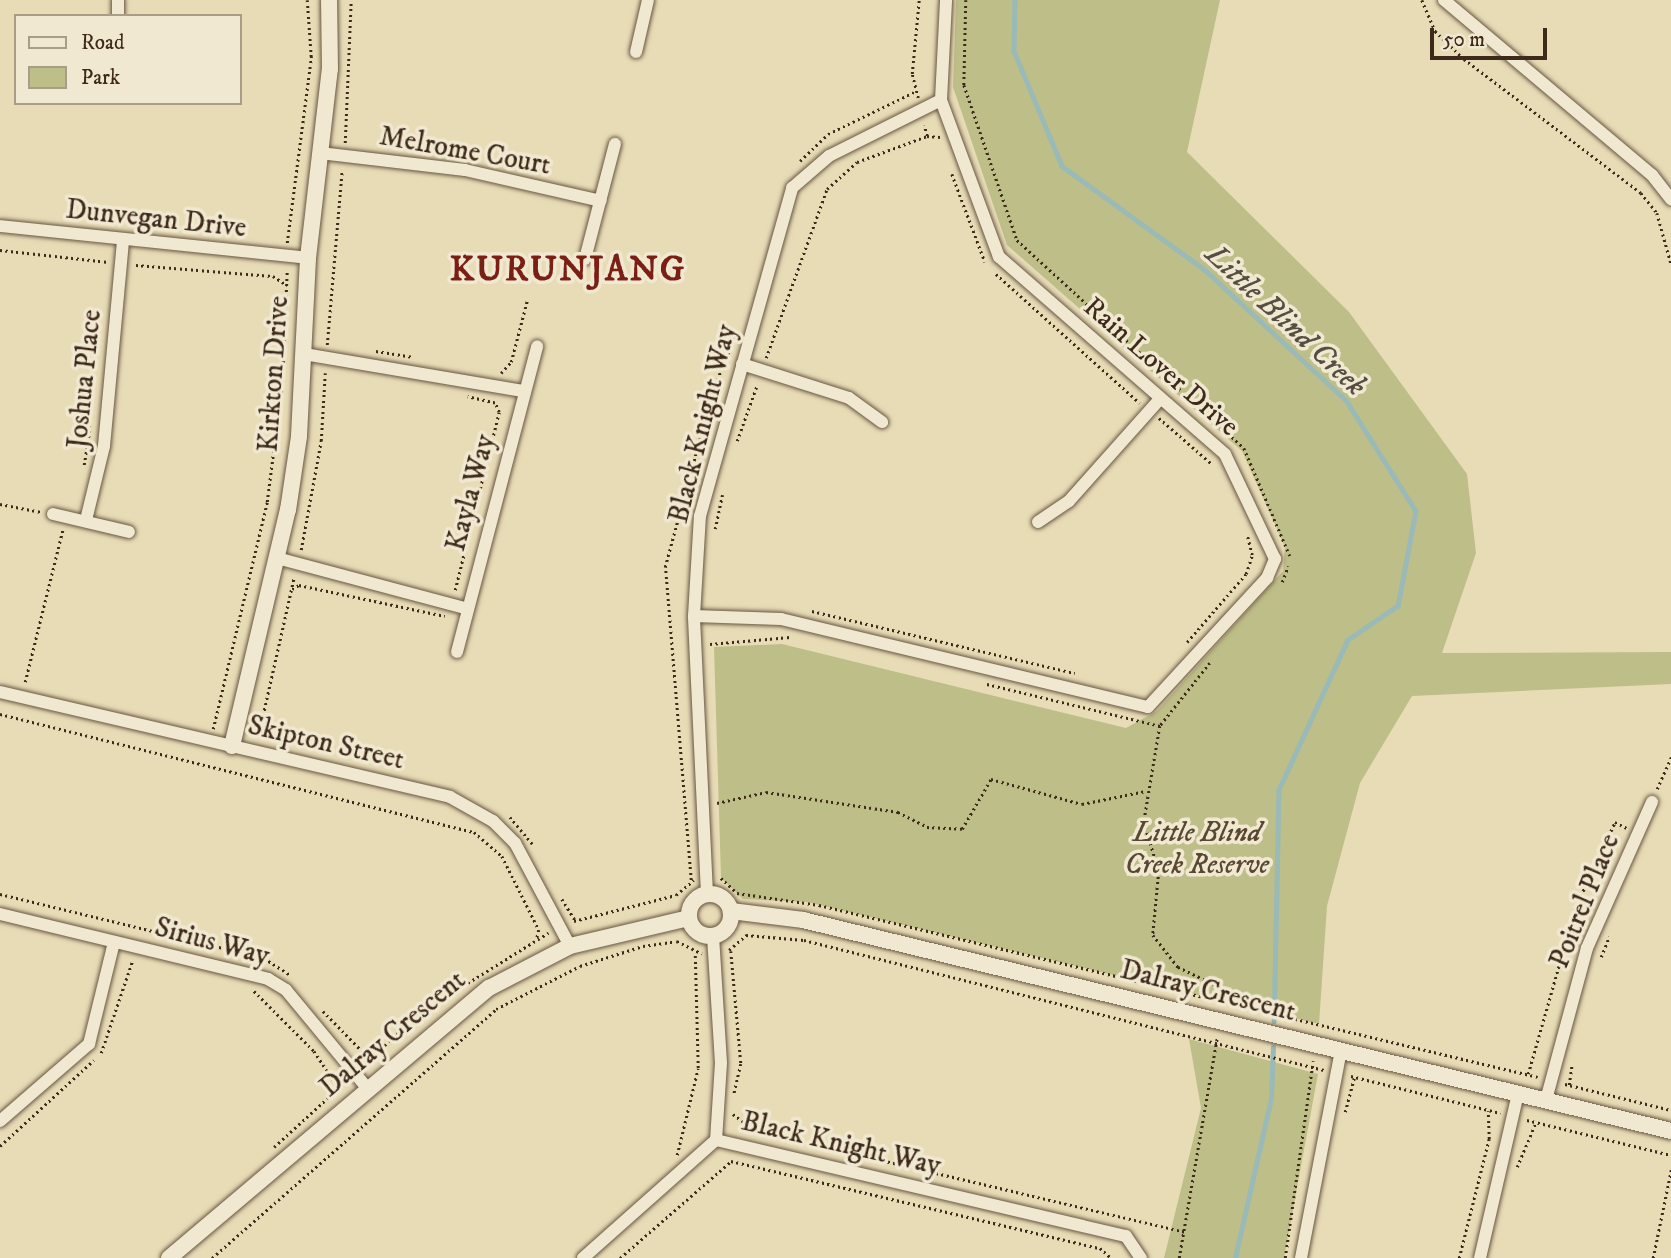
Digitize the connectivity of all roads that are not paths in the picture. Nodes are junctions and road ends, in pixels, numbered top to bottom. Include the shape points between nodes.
1 (329, 0) edge
2 (648, 0) edge
3 (946, 0) edge
4 (1444, 0) edge
5 (636, 52) dead end
6 (941, 100) junction
7 (615, 144) dead end
8 (320, 153) junction
9 (1671, 199) edge
10 (601, 201) junction
11 (0, 226) edge
12 (124, 242) junction
13 (308, 258) junction
14 (585, 259) dead end
15 (537, 345) dead end
16 (304, 354) junction
17 (743, 364) junction
18 (523, 391) junction
19 (1160, 399) junction
20 (882, 422) dead end
21 (53, 514) road end
22 (86, 520) junction
23 (1038, 522) dead end
24 (128, 532) dead end
25 (277, 558) junction
26 (466, 608) junction
27 (694, 616) junction
28 (457, 652) dead end
29 (0, 692) edge
30 (232, 746) junction
31 (1652, 802) road end
32 (706, 886) junction
33 (731, 911) junction
34 (0, 914) edge
35 (688, 918) junction
36 (713, 936) junction
37 (570, 946) junction
38 (112, 948) junction
39 (1341, 1051) junction
40 (368, 1088) junction
41 (1518, 1093) junction
42 (1546, 1100) junction
43 (0, 1121) edge
44 (1671, 1131) edge
45 (716, 1140) junction
46 (169, 1258) edge
47 (584, 1258) edge
48 (1141, 1258) edge
49 (1301, 1258) edge
50 (1480, 1258) edge

1 - 8 street, Kirkton Drive
2 - 5 street
3 - 6 street, Rain Lover Drive
4 - 9 street via 1652,175
6 - 17 street, Black Knight Way via 830,156 792,188
6 - 19 street, Rain Lover Drive via 999,257
7 - 10 street
8 - 10 street, Melrome Court via 465,170
8 - 13 street, Kirkton Drive
10 - 14 street
11 - 12 street, Dunvegan Drive
12 - 13 street, Dunvegan Drive
12 - 22 street, Joshua Place via 116,263 104,446
13 - 16 street, Kirkton Drive
15 - 18 street, Kayla Way
16 - 18 street
16 - 25 street, Kirkton Drive via 299,436
17 - 20 street via 849,398
17 - 27 street, Black Knight Way via 700,516
18 - 26 street, Kayla Way
19 - 23 street via 1069,501
19 - 27 street, Rain Lover Drive via 1226,454 1275,559 1267,578 1148,707 781,619
21 - 22 street
22 - 24 street
25 - 26 street
25 - 30 street, Kirkton Drive
26 - 28 street, Kayla Way
27 - 32 street, Black Knight Way
29 - 30 street, Skipton Street
30 - 37 street, Skipton Street via 450,797 472,809 514,843
31 - 42 street, Poitrel Place via 1587,948
32 - 33 street via 725,900
32 - 35 street via 690,905
33 - 36 street via 729,925
33 - 39 street, Dalray Crescent via 803,920
34 - 38 street, Sirius Way
35 - 36 street via 700,934
35 - 37 street, Dalray Crescent
36 - 45 street, Black Knight Way via 721,1063
37 - 40 street, Dalray Crescent via 489,988
38 - 40 street, Sirius Way via 268,979 286,990
38 - 43 street via 89,1044
39 - 41 street, Dalray Crescent
39 - 49 street
40 - 46 street, Dalray Crescent
41 - 42 street, Dalray Crescent
41 - 50 street
42 - 44 street, Dalray Crescent
45 - 47 street
45 - 48 street, Black Knight Way via 1126,1236

